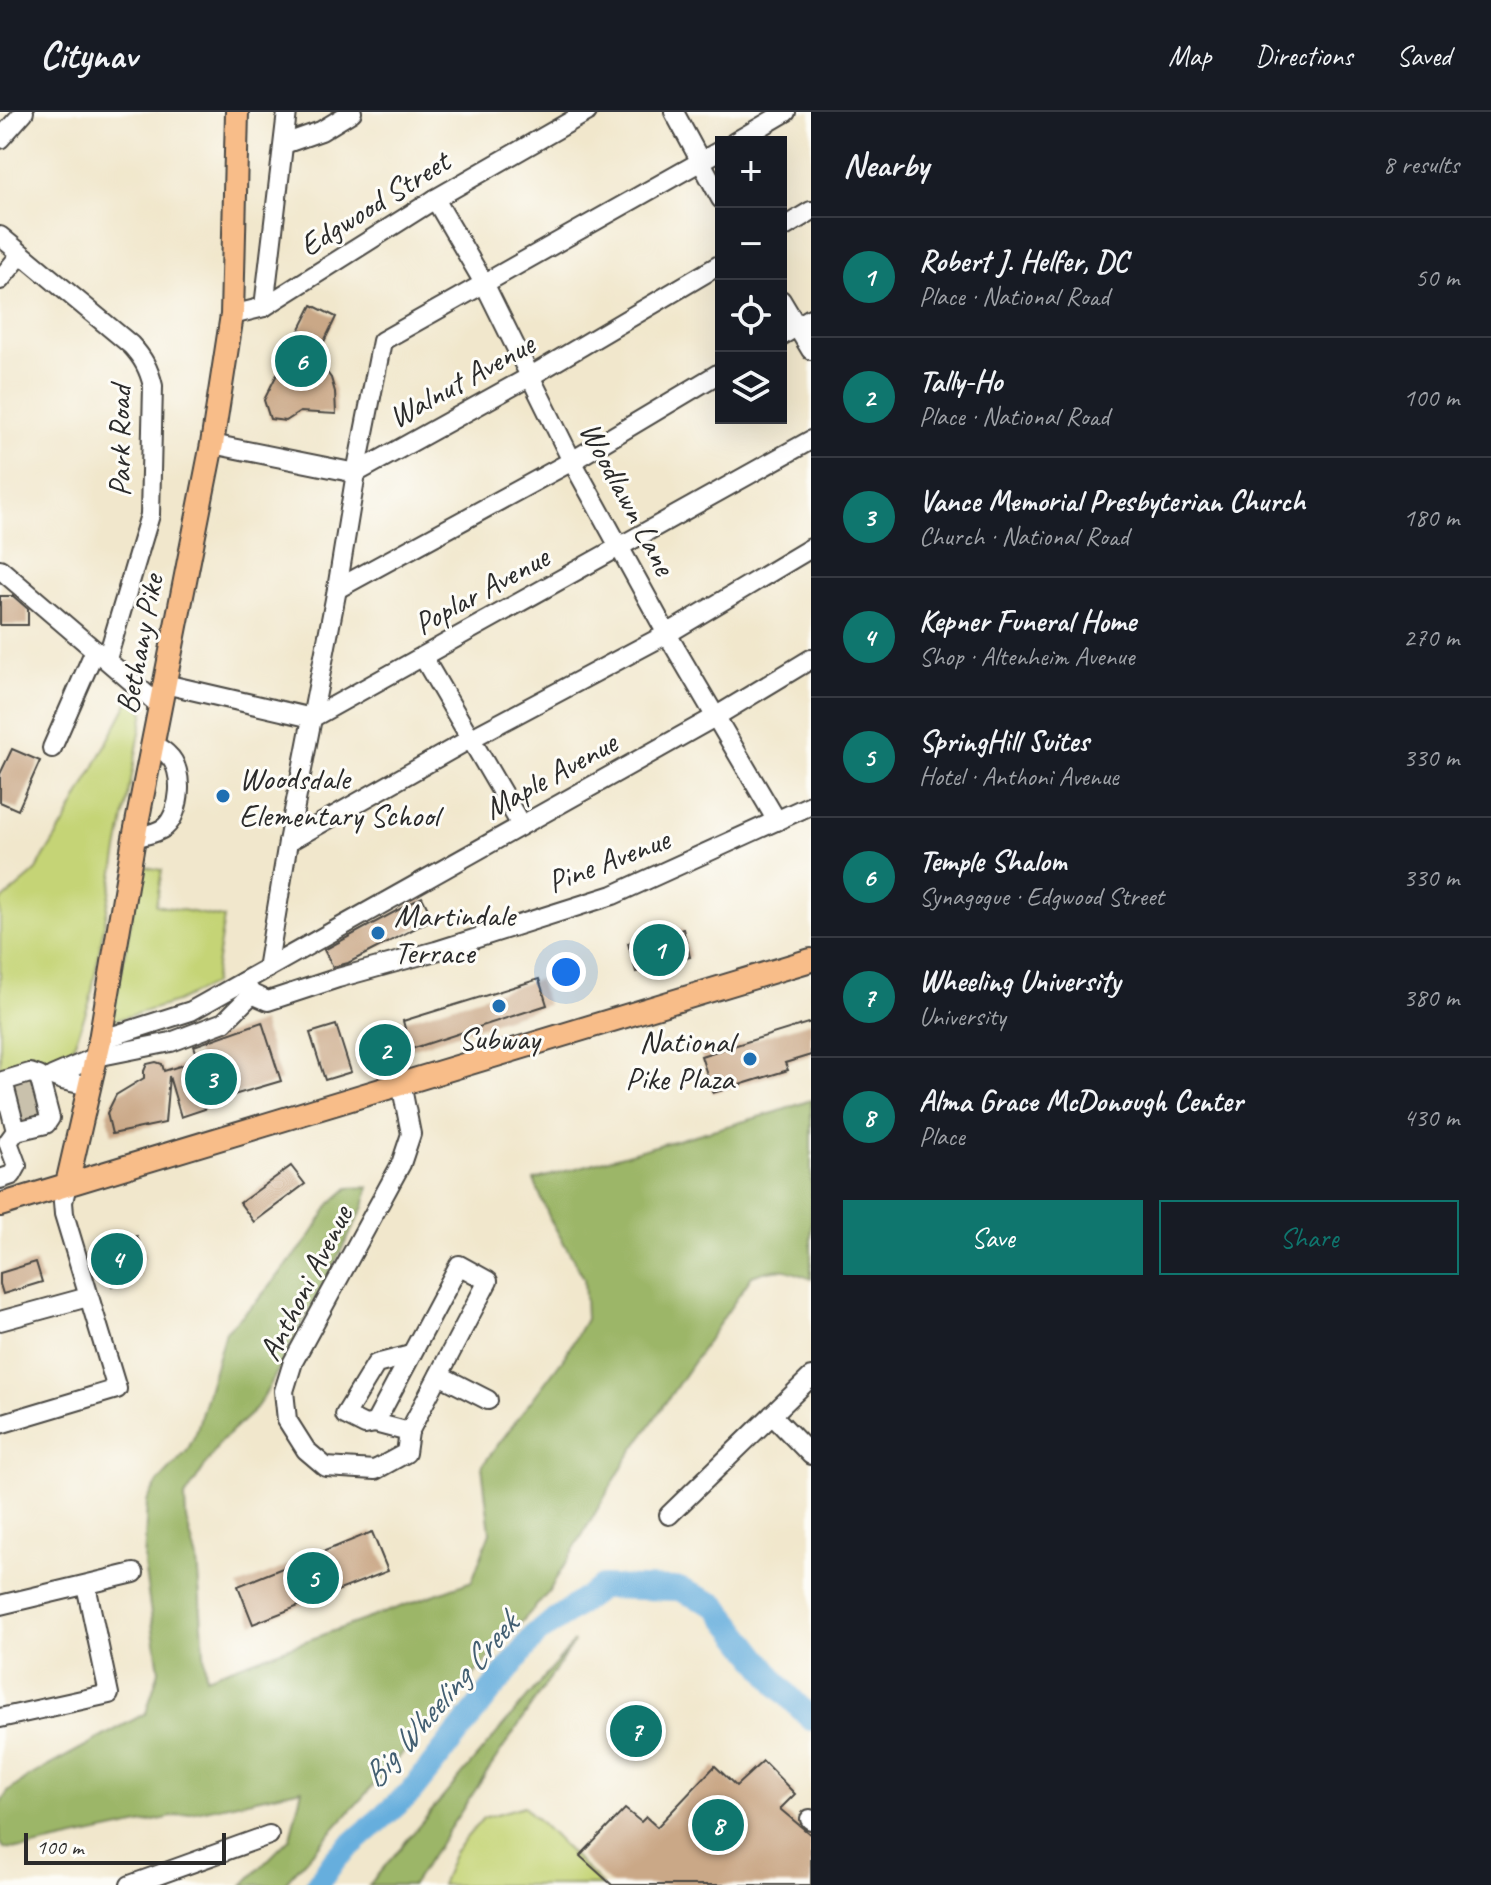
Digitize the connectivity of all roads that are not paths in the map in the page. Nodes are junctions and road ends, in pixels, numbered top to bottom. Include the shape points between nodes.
1 (24, 112) edge
2 (237, 112) edge
3 (287, 112) edge
4 (352, 112) edge
5 (587, 112) edge
6 (674, 112) edge
7 (786, 112) edge
8 (745, 136) edge
9 (0, 139) edge
10 (284, 144) junction
11 (715, 153) edge
12 (700, 162) junction
13 (715, 188) edge
14 (435, 199) junction
15 (811, 211) edge
16 (787, 225) edge
17 (0, 236) edge
18 (21, 254) junction
19 (715, 268) edge
20 (0, 280) edge
21 (484, 283) junction
22 (264, 307) junction
23 (232, 315) junction
24 (796, 327) edge
25 (811, 350) edge
26 (531, 376) junction
27 (715, 376) edge
28 (811, 440) edge
29 (212, 444) junction
30 (572, 461) junction
31 (356, 473) junction
32 (620, 546) junction
33 (811, 548) edge
34 (0, 569) edge
35 (337, 589) junction
36 (667, 634) junction
37 (101, 654) junction
38 (423, 657) junction
39 (811, 659) edge
40 (162, 695) junction
41 (715, 717) junction
42 (312, 718) junction
43 (470, 739) junction
44 (152, 744) junction
45 (52, 748) dead end
46 (811, 805) edge
47 (777, 821) junction
48 (521, 825) junction
49 (134, 838) junction
50 (288, 842) junction
51 (811, 960) edge
52 (267, 969) junction
53 (247, 988) junction
54 (98, 1048) junction
55 (401, 1083) junction
56 (89, 1086) junction
57 (26, 1106) edge
58 (0, 1179) edge
59 (67, 1184) junction
60 (0, 1205) edge
61 (88, 1297) junction
62 (0, 1321) edge
63 (411, 1355) junction
64 (439, 1375) junction
65 (811, 1377) edge
66 (488, 1400) dead end
67 (772, 1415) junction
68 (375, 1423) junction
69 (0, 1424) edge
70 (409, 1432) junction
71 (811, 1455) edge
72 (669, 1515) dead end
73 (134, 1573) dead end
74 (86, 1585) junction
75 (0, 1605) edge
76 (0, 1718) edge
77 (269, 1835) dead end
78 (130, 1885) edge

1 - 9 street
2 - 23 main road, Bethany Pike
3 - 10 street
4 - 10 street
5 - 14 street, Edgwood Street
6 - 12 street
7 - 8 street
10 - 22 street
11 - 12 street
12 - 13 street
12 - 21 street
14 - 21 street, Woodlawn Lane
14 - 22 street, Edgwood Street
15 - 16 street
17 - 18 street, Park Road
18 - 20 street
18 - 37 street, Park Road via 143,357 153,386 150,515
19 - 26 street, Walnut Avenue
21 - 26 street, Woodlawn Lane
21 - 31 street via 382,341
22 - 23 street, Edgwood Street
23 - 29 main road, Bethany Pike
24 - 25 street
26 - 30 street, Woodlawn Lane
26 - 31 street, Walnut Avenue
27 - 30 street
28 - 32 street, Poplar Avenue
29 - 31 street
29 - 40 main road, Bethany Pike
30 - 32 street, Woodlawn Lane
30 - 35 street
31 - 35 street
32 - 36 street, Woodlawn Lane
32 - 38 street, Poplar Avenue
33 - 36 street
34 - 37 street
35 - 42 street
36 - 41 street, Woodlawn Lane
36 - 43 street
37 - 40 street
37 - 45 street, Park Road
38 - 42 street, Poplar Avenue
38 - 43 street
39 - 41 street, Maple Avenue
40 - 42 street
40 - 44 main road, Bethany Pike
41 - 47 street, Woodlawn Lane
41 - 48 street, Maple Avenue
42 - 50 street
43 - 48 street
43 - 50 street
44 - 49 main road, Bethany Pike
44 - 49 street via 169,755 180,784 167,826
46 - 47 street, Pine Avenue
47 - 53 street, Pine Avenue via 613,895 436,951 268,1001
48 - 52 street, Maple Avenue
49 - 54 main road, Bethany Pike
50 - 52 street
51 - 55 main road
52 - 53 street, Maple Avenue
53 - 54 street, Maple Avenue
54 - 56 main road, Bethany Pike
54 - 57 street, Maple Avenue via 60,1071
55 - 59 main road
55 - 70 street, Anthoni Avenue via 411,1134 401,1164 293,1362 284,1391 287,1420 306,1450 326,1467 375,1470 406,1453
56 - 57 street via 62,1080
56 - 59 main road, Bethany Pike
57 - 58 street via 17,1166 12,1175
59 - 60 main road
59 - 61 street via 64,1214
61 - 62 street
61 - 69 street via 117,1389
63 - 64 street via 459,1265 488,1281
63 - 68 street
63 - 68 street via 376,1364 345,1415 365,1425
64 - 66 street
64 - 70 street
65 - 67 street
67 - 71 street
67 - 72 street
68 - 70 street
73 - 74 street
74 - 75 street
74 - 76 street via 109,1694
77 - 78 street

